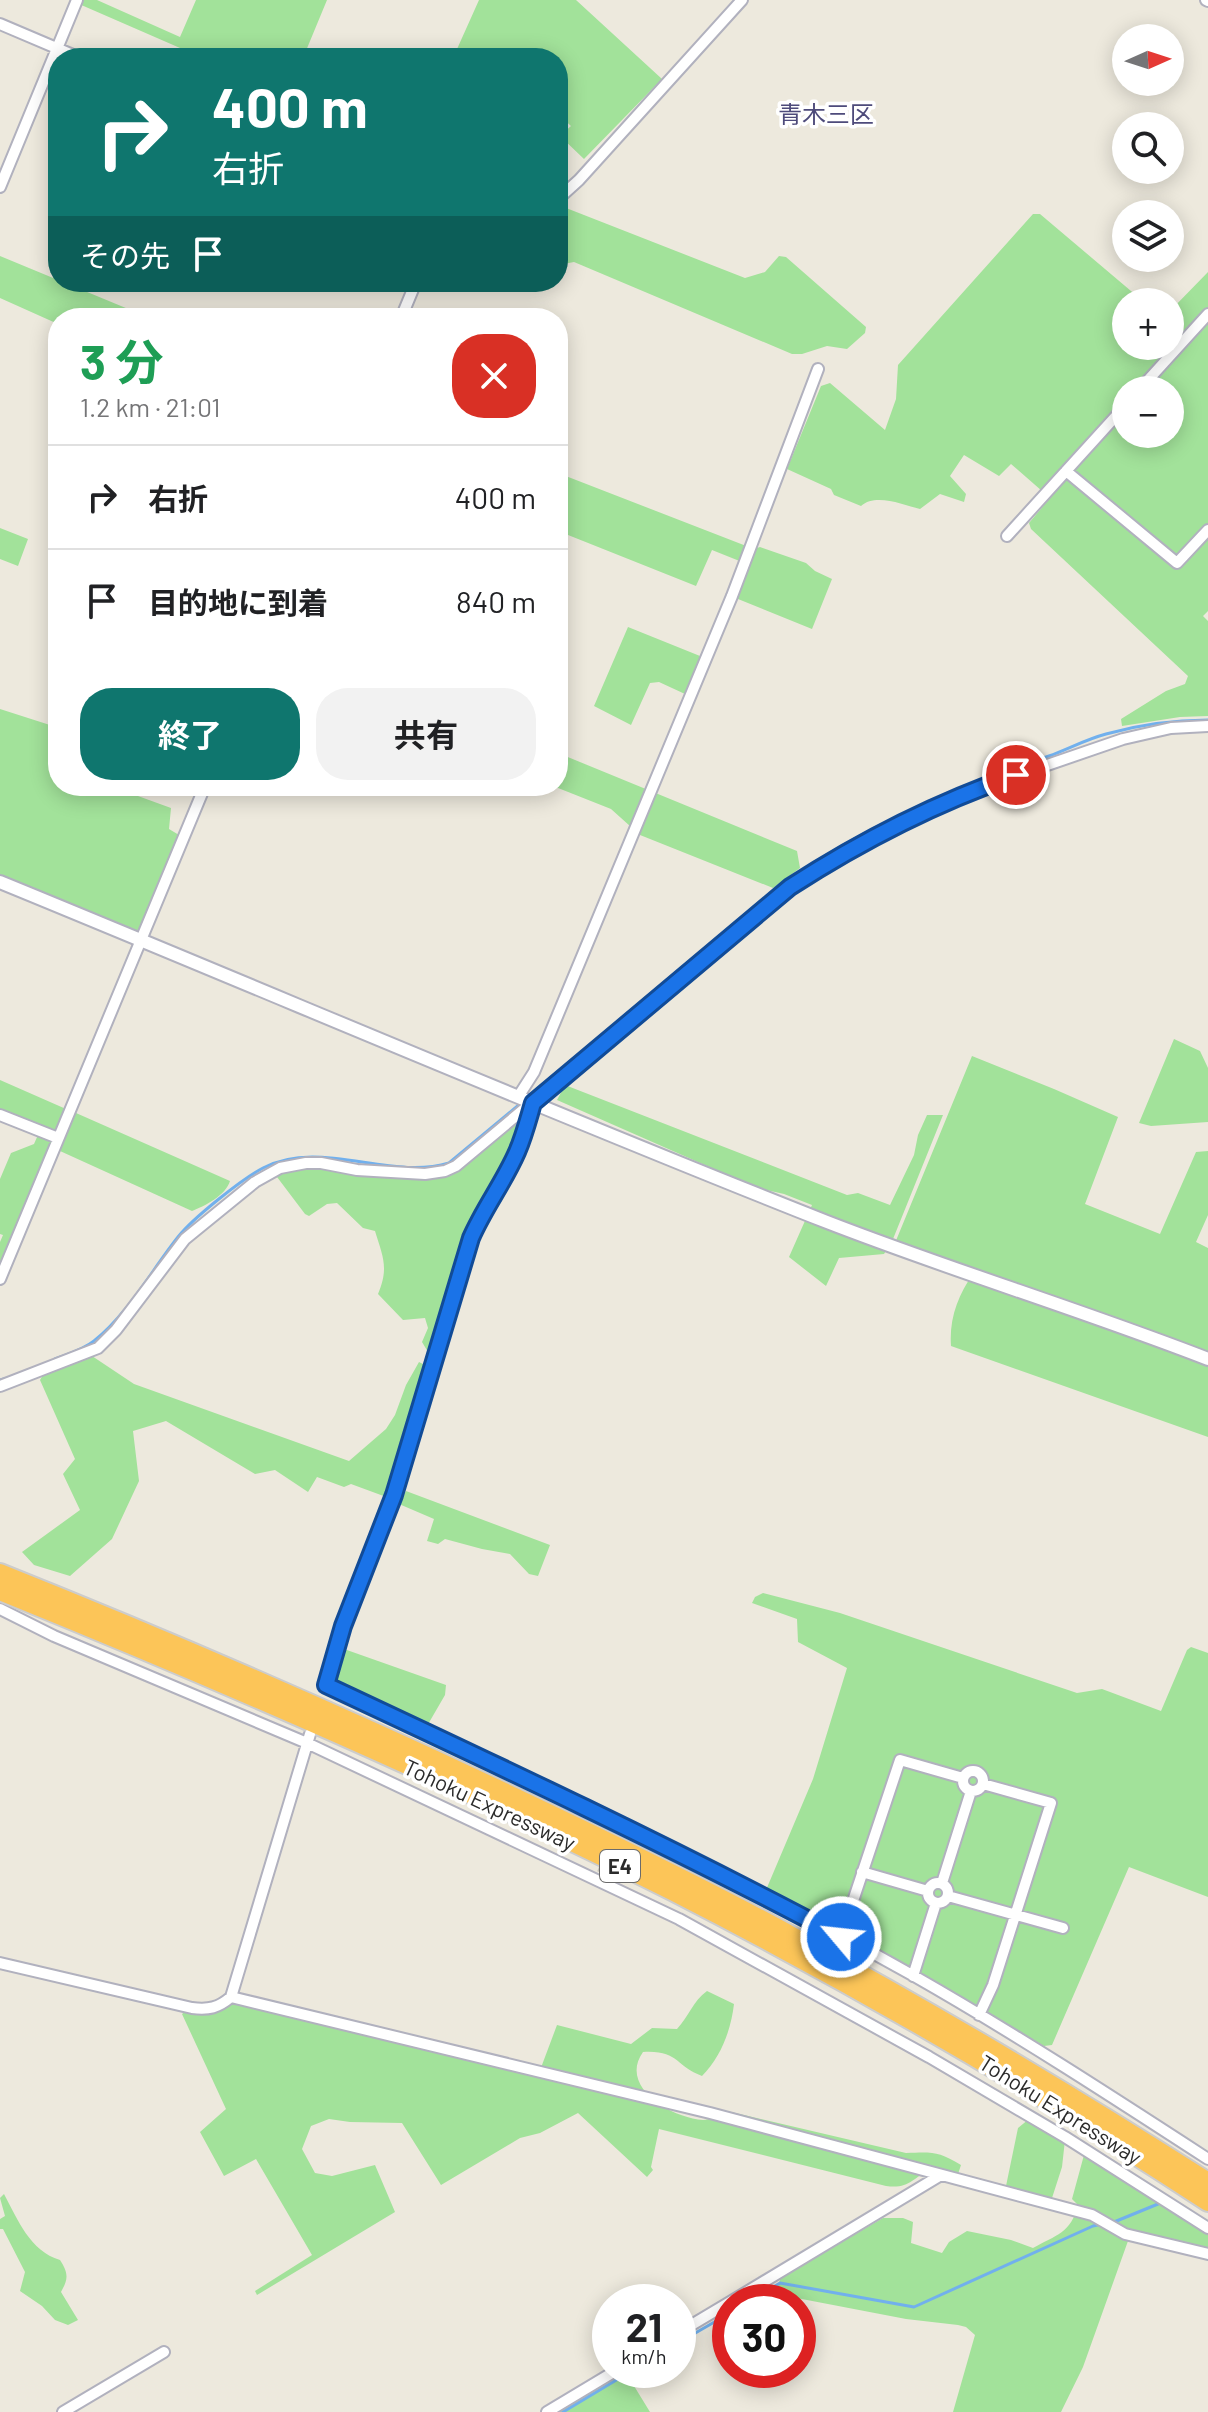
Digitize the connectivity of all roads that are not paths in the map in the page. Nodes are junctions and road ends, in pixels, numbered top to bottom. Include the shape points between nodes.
1 (77, 0) edge
2 (742, 0) edge
3 (0, 24) edge
4 (57, 48) joint
5 (48, 70) edge
6 (0, 187) edge
7 (568, 190) edge
8 (1208, 314) edge
9 (818, 369) dead end
10 (1152, 376) edge
11 (1112, 420) edge
12 (1066, 471) junction
13 (1208, 530) edge
14 (1007, 536) dead end
15 (1208, 726) edge
16 (201, 796) edge
17 (0, 882) edge
18 (140, 939) junction
19 (518, 1097) junction
20 (533, 1103) junction
21 (0, 1115) edge
22 (58, 1138) junction
23 (0, 1279) edge
24 (1208, 1359) edge
25 (0, 1386) edge
26 (0, 1573) edge
27 (0, 1591) edge
28 (0, 1609) edge
29 (308, 1738) junction
30 (963, 1778) junction
31 (983, 1784) junction
32 (971, 1791) junction
33 (862, 1872) junction
34 (942, 1883) junction
35 (928, 1891) junction
36 (948, 1896) junction
37 (936, 1903) junction
38 (1015, 1915) junction
39 (1063, 1928) dead end
40 (841, 1937) junction
41 (0, 1963) edge
42 (913, 1976) junction
43 (231, 1997) junction
44 (979, 2015) junction
45 (1208, 2159) edge
46 (941, 2175) junction
47 (1208, 2182) edge
48 (1208, 2202) edge
49 (1208, 2228) edge
50 (1208, 2254) edge
51 (760, 2284) edge
52 (164, 2352) dead end
53 (592, 2385) edge
54 (63, 2412) edge
55 (547, 2412) edge

1 - 4 street
2 - 7 street
3 - 4 street
5 - 6 street
8 - 10 street
9 - 19 street via 732,596 534,1072
11 - 12 street
12 - 13 street via 1177,563
12 - 14 street
15 - 20 street via 1123,739 994,782 932,807 832,859 790,887
16 - 18 street
17 - 18 street
18 - 19 street
18 - 22 street
19 - 20 street
20 - 24 street via 840,1227
20 - 25 street via 445,1171 405,1174 306,1163 280,1168 185,1239 98,1348
20 - 40 street via 516,1154 471,1238 394,1495 326,1685
21 - 22 street
22 - 23 street
26 - 47 highway, Tohoku Expressway / E4 via 431,1757 677,1876 969,2034
27 - 48 highway, Tohoku Expressway / E4 via 411,1766 671,1891 962,2049
28 - 29 street via 54,1636
29 - 43 street
29 - 49 street via 600,1876 679,1919 915,2049
30 - 31 street via 978,1772
30 - 32 street
30 - 33 street via 900,1760
31 - 32 street
31 - 38 street via 1051,1803
32 - 34 street
33 - 35 street
33 - 40 street
34 - 35 street
34 - 36 street
35 - 37 street
36 - 37 street
36 - 38 street
37 - 42 street
38 - 39 street
38 - 44 street
40 - 42 street
41 - 43 street via 192,2008 214,2009
42 - 44 street
43 - 46 street
44 - 45 street
46 - 50 street via 1092,2215 1125,2234
46 - 51 street
52 - 54 street
53 - 55 street

